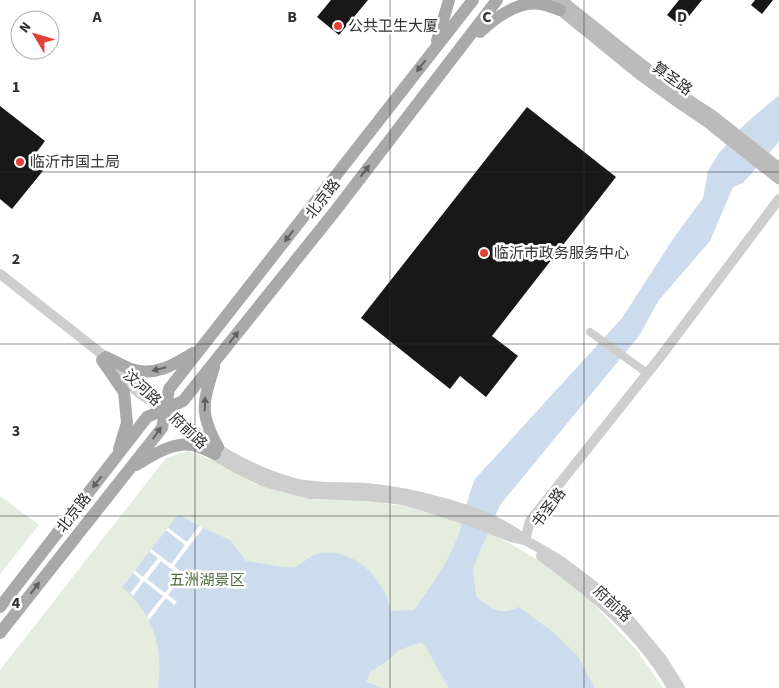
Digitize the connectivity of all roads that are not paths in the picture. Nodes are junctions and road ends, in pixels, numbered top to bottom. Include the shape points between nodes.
1 (450, 0) edge
2 (472, 0) edge
3 (497, 0) edge
4 (548, 0) edge
5 (563, 3) edge
6 (434, 50) junction
7 (454, 56) junction
8 (773, 167) edge
9 (779, 179) edge
10 (779, 199) edge
11 (779, 209) edge
12 (0, 274) edge
13 (0, 280) edge
14 (592, 334) dead end
15 (202, 348) junction
16 (104, 358) junction
17 (217, 359) junction
18 (647, 373) junction
19 (166, 410) junction
20 (216, 451) junction
21 (115, 459) junction
22 (130, 469) junction
23 (525, 540) junction
24 (0, 607) edge
25 (0, 633) edge
26 (672, 688) edge
27 (680, 688) edge

1 - 6 main road
2 - 6 main road, 北京路
3 - 7 main road, 北京路
4 - 5 main road, 算圣路
5 - 7 main road via 539,4 503,12
5 - 8 main road, 算圣路
6 -> 15 main road, 北京路
17 -> 7 main road, 北京路
8 - 9 main road, 算圣路
10 - 18 street, 书圣路
11 - 23 street, 书圣路
12 - 16 street, 汶河路
13 - 16 street, 汶河路
14 - 18 street
15 -> 16 main road via 176,364 154,372 132,370
15 - 19 main road, 北京路 via 169,389
16 - 19 street, 汶河路 via 140,394
16 - 21 main road via 124,392 126,406 127,423
17 - 19 main road, 北京路 via 182,401
20 -> 17 main road via 208,429 205,396
18 - 23 street, 书圣路 via 530,520
19 - 20 street, 府前路 via 184,431
19 - 21 main road, 北京路 via 148,417
22 -> 19 main road, 北京路 via 162,428
20 - 22 main road via 178,444
20 - 23 street, 府前路 via 238,469 264,482 310,494 367,496 443,507
21 -> 24 main road, 北京路
25 -> 22 main road, 北京路
23 - 26 street, 府前路 via 536,553 617,617
23 - 27 street, 府前路 via 561,561 623,612 662,658

